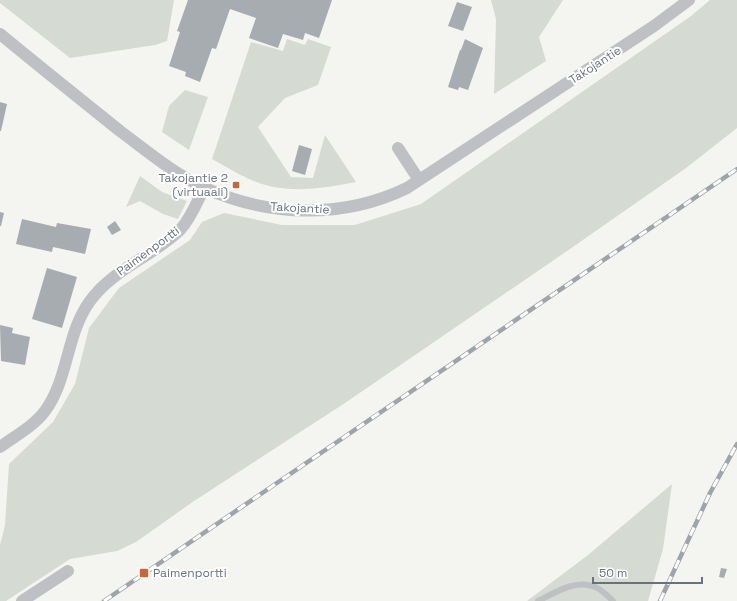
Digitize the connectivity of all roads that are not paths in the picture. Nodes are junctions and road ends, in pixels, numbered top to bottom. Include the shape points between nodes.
1 (689, 0) edge
2 (0, 34) edge
3 (398, 148) dead end
4 (419, 180) junction
5 (204, 188) junction
6 (0, 447) edge
7 (68, 571) dead end
8 (22, 601) edge
9 (538, 601) edge
10 (613, 601) edge

1 - 4 street, Takojantie via 654,26
2 - 5 street, Takojantie via 156,158
3 - 4 street
4 - 5 street, Takojantie via 387,198 340,210 309,211 258,205
5 - 6 street, Paimenportti via 180,229 161,245 107,281 90,301 75,329 53,397 37,419
7 - 8 street
9 - 10 lane via 563,588 581,584 598,588

